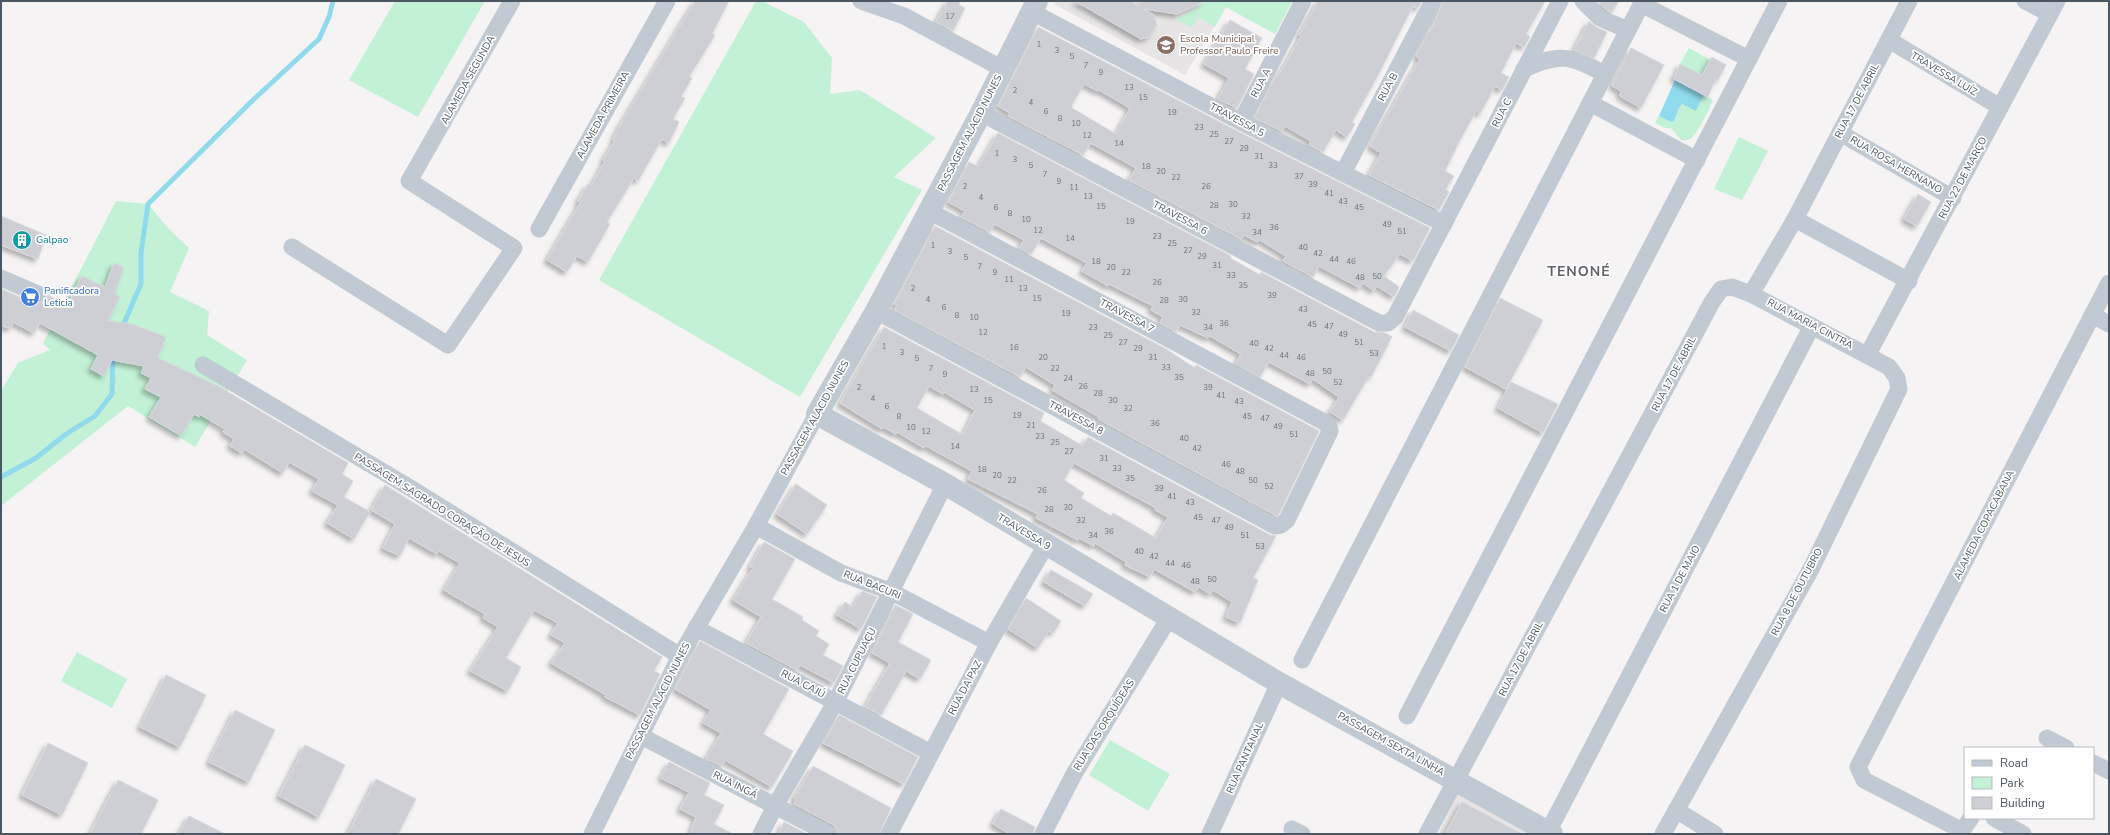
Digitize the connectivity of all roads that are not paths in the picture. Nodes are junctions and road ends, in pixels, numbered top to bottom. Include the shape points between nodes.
1 (512, 1) edge
2 (667, 1) edge
3 (861, 1) edge
4 (1303, 1) edge
5 (1433, 1) edge
6 (1560, 1) edge
7 (1583, 1) edge
8 (1779, 1) edge
9 (1909, 1) edge
10 (2025, 1) edge
11 (1642, 2) edge
12 (1034, 6) edge
13 (2054, 8) edge
14 (1628, 30) junction
15 (1889, 40) junction
16 (1749, 59) junction
17 (1003, 69) junction
18 (1524, 70) junction
19 (1605, 74) junction
20 (1590, 103) junction
21 (2000, 107) junction
22 (981, 113) junction
23 (1241, 122) junction
24 (1840, 133) junction
25 (1696, 160) junction
26 (1343, 173) junction
27 (1953, 198) junction
28 (929, 211) junction
29 (1795, 219) junction
30 (1444, 224) junction
31 (539, 229) dead end
32 (292, 247) dead end
33 (1, 278) edge
34 (1908, 281) junction
35 (2109, 283) edge
36 (38, 294) dead end
37 (1751, 294) junction
38 (876, 311) junction
39 (2092, 315) junction
40 (2109, 324) edge
41 (1812, 326) junction
42 (1868, 354) junction
43 (203, 365) dead end
44 (817, 414) junction
45 (945, 484) junction
46 (756, 526) junction
47 (1275, 526) joint
48 (1046, 545) junction
49 (892, 592) junction
50 (1169, 618) junction
51 (696, 628) junction
52 (990, 642) junction
53 (1230, 653) joint
54 (680, 656) junction
55 (1302, 660) dead end
56 (1279, 683) junction
57 (836, 701) junction
58 (1407, 716) dead end
59 (641, 736) junction
60 (2048, 738) dead end
61 (2064, 747) edge
62 (931, 753) junction
63 (2094, 764) edge
64 (2109, 771) edge
65 (1456, 780) junction
66 (775, 806) junction
67 (1676, 810) junction
68 (1970, 819) edge
69 (1996, 819) edge
70 (1550, 833) edge
71 (592, 834) edge
72 (761, 834) edge
73 (829, 834) edge
74 (889, 834) edge
75 (1043, 834) edge
76 (1210, 834) edge
77 (1426, 834) edge
78 (1663, 834) edge
79 (1715, 834) edge
80 (2023, 834) edge

1 - 32 street, ALAMEDA SEGUNDA via 409,181 514,248 448,345
2 - 31 street, ALAMEDA PRIMEIRA
3 - 17 street via 904,16
4 - 23 street, RUA A
5 - 26 street, RUA B
6 - 18 street, RUA C
7 - 14 street via 1600,18
8 - 16 street
9 - 15 street, RUA 17 DE ABRIL
10 - 13 street
11 - 14 street
11 - 16 street
12 - 17 street, PASSAGEM ALACID NUNES
12 - 23 street, TRAVESSA 5
13 - 21 street, RUA 22 DE MARÇO
14 - 19 street
15 - 21 street, TRAVESSA LUÍZ
15 - 24 street, RUA 17 DE ABRIL
16 - 25 street
17 - 22 street, PASSAGEM ALACID NUNES
18 - 19 street via 1544,60 1566,57 1578,60
18 - 30 street, RUA C
19 - 20 street
20 - 25 street
20 - 55 street
21 - 27 street, RUA 22 DE MARÇO
22 - 28 street, PASSAGEM ALACID NUNES
22 - 30 street, TRAVESSA 6 via 1379,323 1388,323 1395,317
23 - 26 street, TRAVESSA 5
24 - 27 street, RUA ROSA HERNANO
24 - 29 street, RUA 17 DE ABRIL
25 - 58 street
26 - 30 street, TRAVESSA 5
27 - 34 street, RUA 22 DE MARÇO
28 - 38 street, PASSAGEM ALACID NUNES
28 - 47 street, TRAVESSA 7 via 1329,426 1330,431 1287,520
29 - 34 street
29 - 37 street, RUA 17 DE ABRIL
33 - 36 street
34 - 42 street, RUA 22 DE MARÇO
35 - 39 street, ALAMEDA COPACABANA
37 - 41 street, RUA MARIA CINTRA
37 - 65 street, RUA 17 DE ABRIL via 1732,287 1721,289 1712,302
38 - 44 street, PASSAGEM ALACID NUNES
38 - 47 street, TRAVESSA 8
39 - 40 street
39 - 68 street, ALAMEDA COPACABANA via 1858,767 1864,780 1959,829 1964,828
41 - 42 street, RUA MARIA CINTRA
41 - 70 street, RUA 1 DE MAIO
42 - 67 street, RUA 8 DE OUTUBRO via 1889,366 1897,378 1898,389 1811,569
43 - 54 street, PASSAGEM SAGRADO CORAÇÃO DE JESUS via 412,489
44 - 45 street, TRAVESSA 9
44 - 46 street, PASSAGEM ALACID NUNES
45 - 48 street, TRAVESSA 9
45 - 49 street, RUA CUPUAÇU
46 - 49 street, RUA BACURI via 841,573
46 - 51 street, PASSAGEM ALACID NUNES
48 - 50 street, TRAVESSA 9
48 - 52 street, RUA DA PAZ
49 - 52 street, RUA BACURI
49 - 57 street, RUA CUPUAÇU
50 - 53 street, TRAVESSA 9
50 - 75 street, RUA DAS ORQUÍDEAS via 1074,774
51 - 54 street, PASSAGEM ALACID NUNES
51 - 57 street, RUA CAJÚ
52 - 62 street, RUA DA PAZ
53 - 56 street, PASSAGEM SEXTA LINHA
54 - 59 street, PASSAGEM ALACID NUNES
56 - 65 street, PASSAGEM SEXTA LINHA
56 - 76 street, RUA PANTANAL
57 - 62 street, RUA CAJÚ
57 - 66 street, RUA CUPUAÇU
59 - 66 street, RUA INGÁ
59 - 71 street, PASSAGEM ALACID NUNES
60 - 61 street
62 - 74 street, RUA DA PAZ
63 - 64 street
65 - 70 street, PASSAGEM SEXTA LINHA
65 - 77 street, RUA 17 DE ABRIL
66 - 72 street, RUA CUPUAÇU
66 - 73 street, RUA INGÁ
67 - 78 street, RUA 8 DE OUTUBRO
67 - 79 street
69 - 80 street

